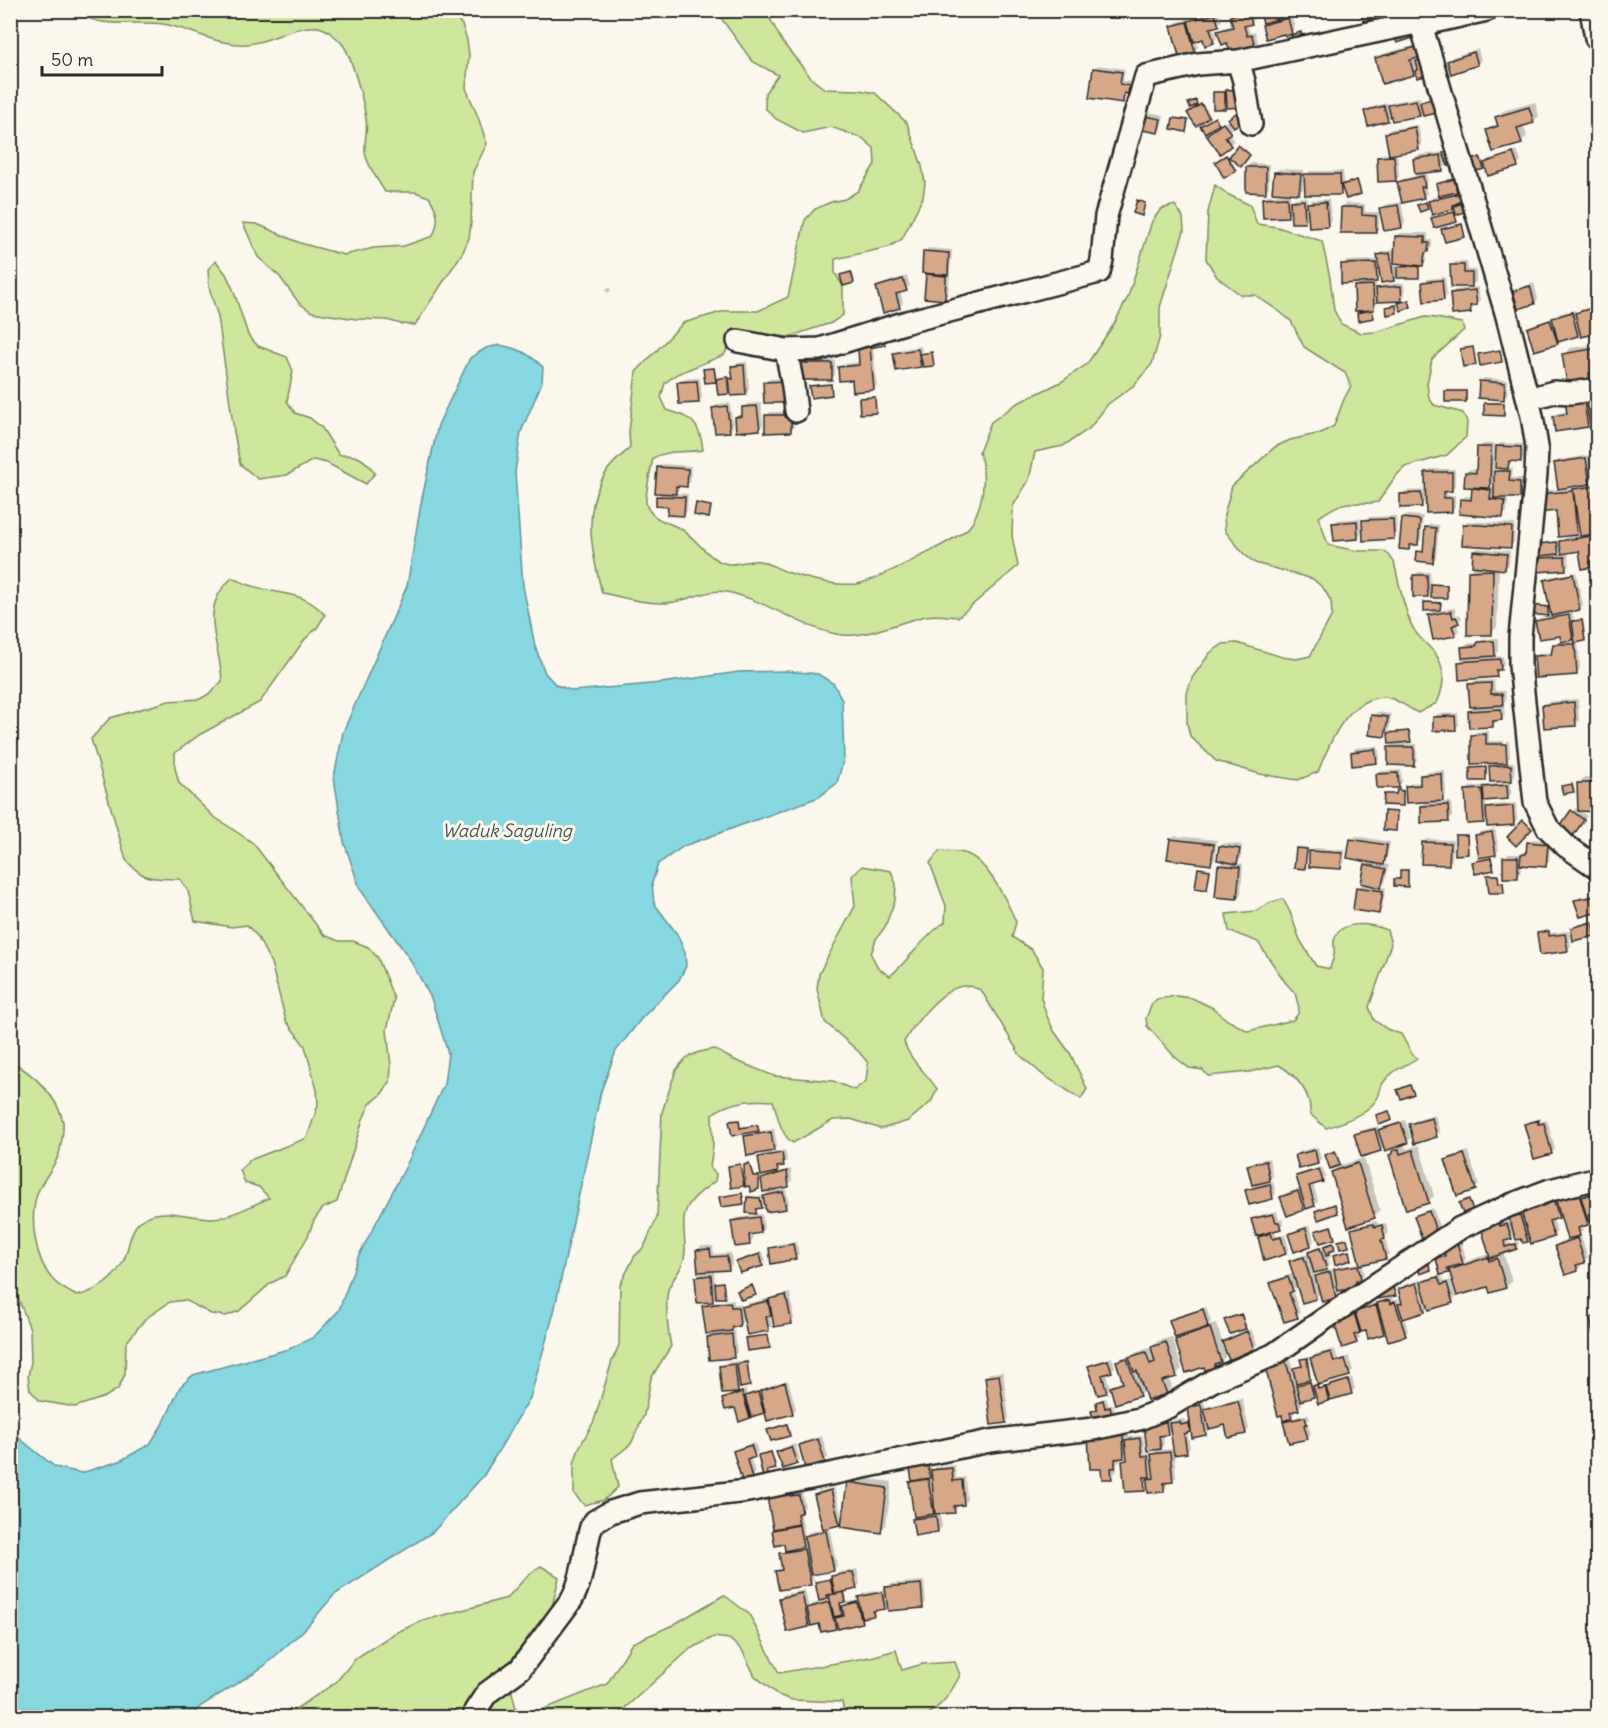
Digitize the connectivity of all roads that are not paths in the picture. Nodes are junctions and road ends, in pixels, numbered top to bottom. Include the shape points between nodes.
1 (1487, 10) edge
2 (1591, 10) edge
3 (1419, 16) edge
4 (1598, 39) edge
5 (1238, 61) junction
6 (1251, 124) dead end
7 (738, 341) dead end
8 (786, 350) junction
9 (1598, 389) edge
10 (1528, 399) junction
11 (795, 411) dead end
12 (1598, 868) edge
13 (1598, 1178) edge
14 (475, 1711) dead end

1 - 3 street via 1433,22
2 - 4 street
3 - 5 street
3 - 10 street
5 - 6 street
5 - 8 street via 1198,64 1146,76 1106,216 1099,272 820,349
7 - 8 street
8 - 11 street
9 - 10 street via 1554,392
10 - 12 street via 1537,447 1520,665 1535,802 1548,828
13 - 14 street via 1550,1190 1460,1228 1273,1355 1139,1419 1093,1429 990,1441 748,1491 640,1503 611,1512 591,1527 582,1573 572,1599 520,1669 487,1693

